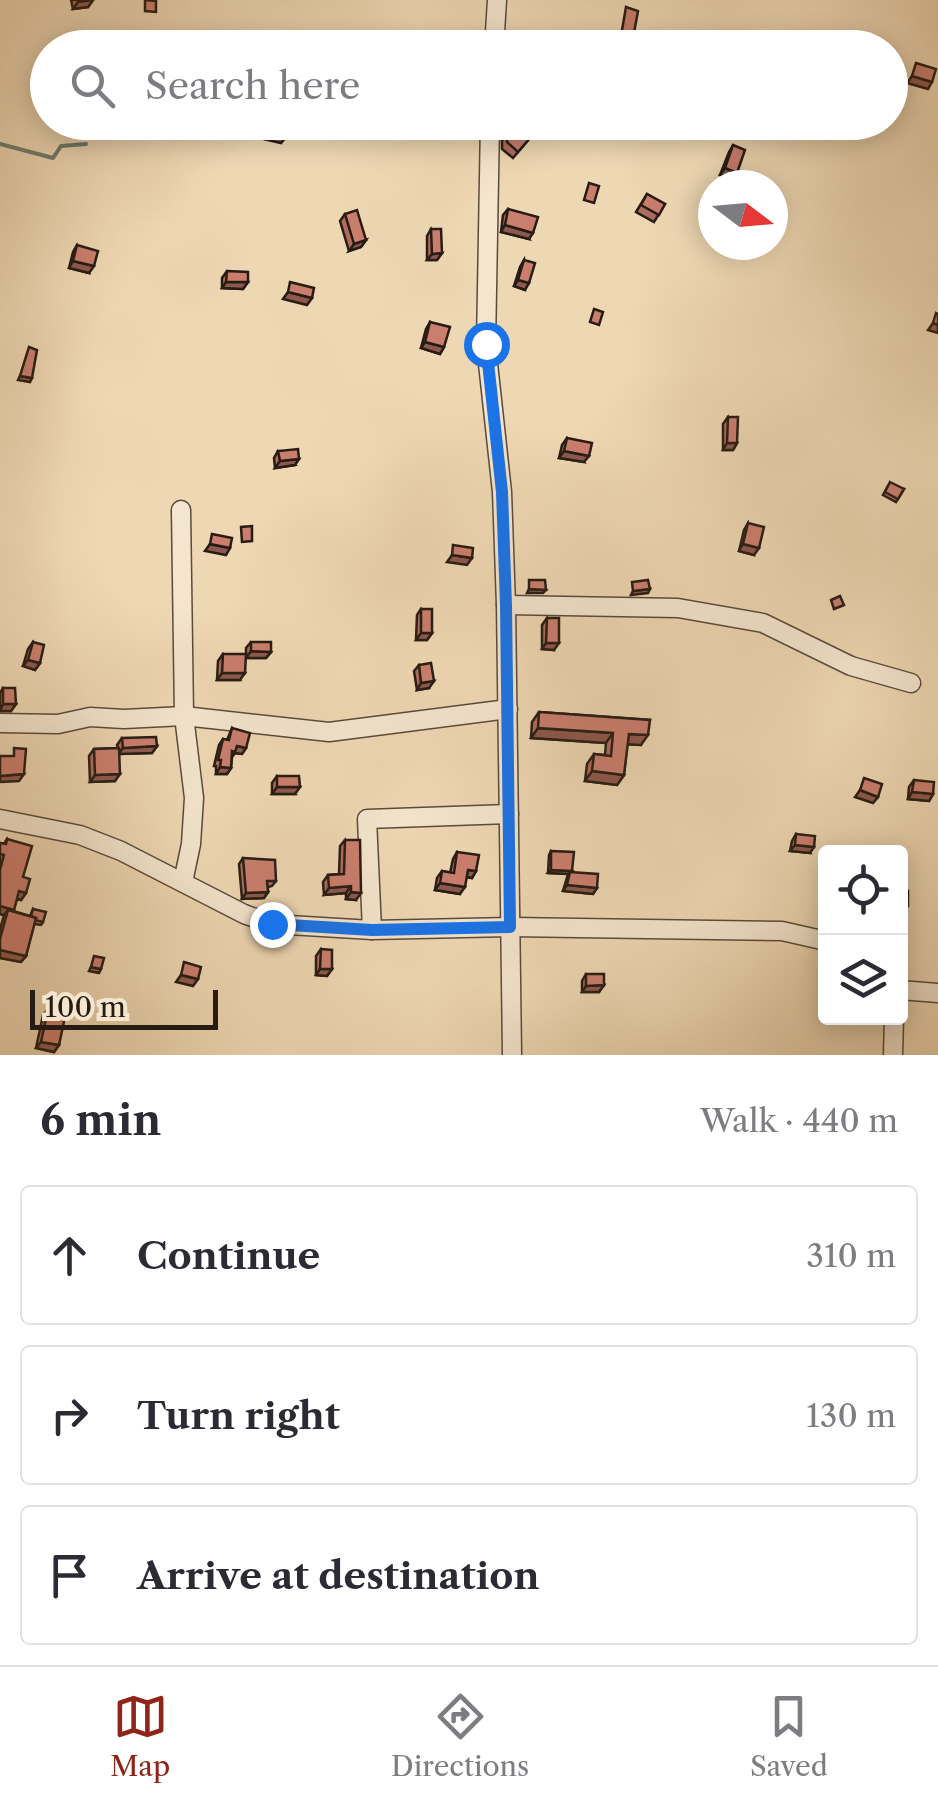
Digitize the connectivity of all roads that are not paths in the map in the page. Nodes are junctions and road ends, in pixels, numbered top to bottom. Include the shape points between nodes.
1 (497, 0) edge
2 (495, 30) edge
3 (490, 140) edge
4 (181, 510) dead end
5 (506, 605) junction
6 (911, 684) dead end
7 (508, 709) junction
8 (184, 716) junction
9 (0, 723) edge
10 (509, 814) junction
11 (0, 820) edge
12 (183, 882) junction
13 (510, 927) junction
14 (372, 930) junction
15 (818, 939) edge
16 (908, 991) edge
17 (938, 993) edge
18 (894, 1025) edge
19 (512, 1055) edge
20 (893, 1055) edge

1 - 2 street
3 - 5 street via 486,344
4 - 8 street
5 - 6 street via 678,608 763,624 851,666
5 - 7 street
7 - 8 street via 329,732
7 - 10 street
8 - 9 street
8 - 12 street via 194,798
10 - 13 street
10 - 14 street via 367,820
11 - 12 street via 80,836
12 - 14 street via 272,924
13 - 14 street
13 - 15 street via 782,931
13 - 19 street
16 - 17 street
18 - 20 street

